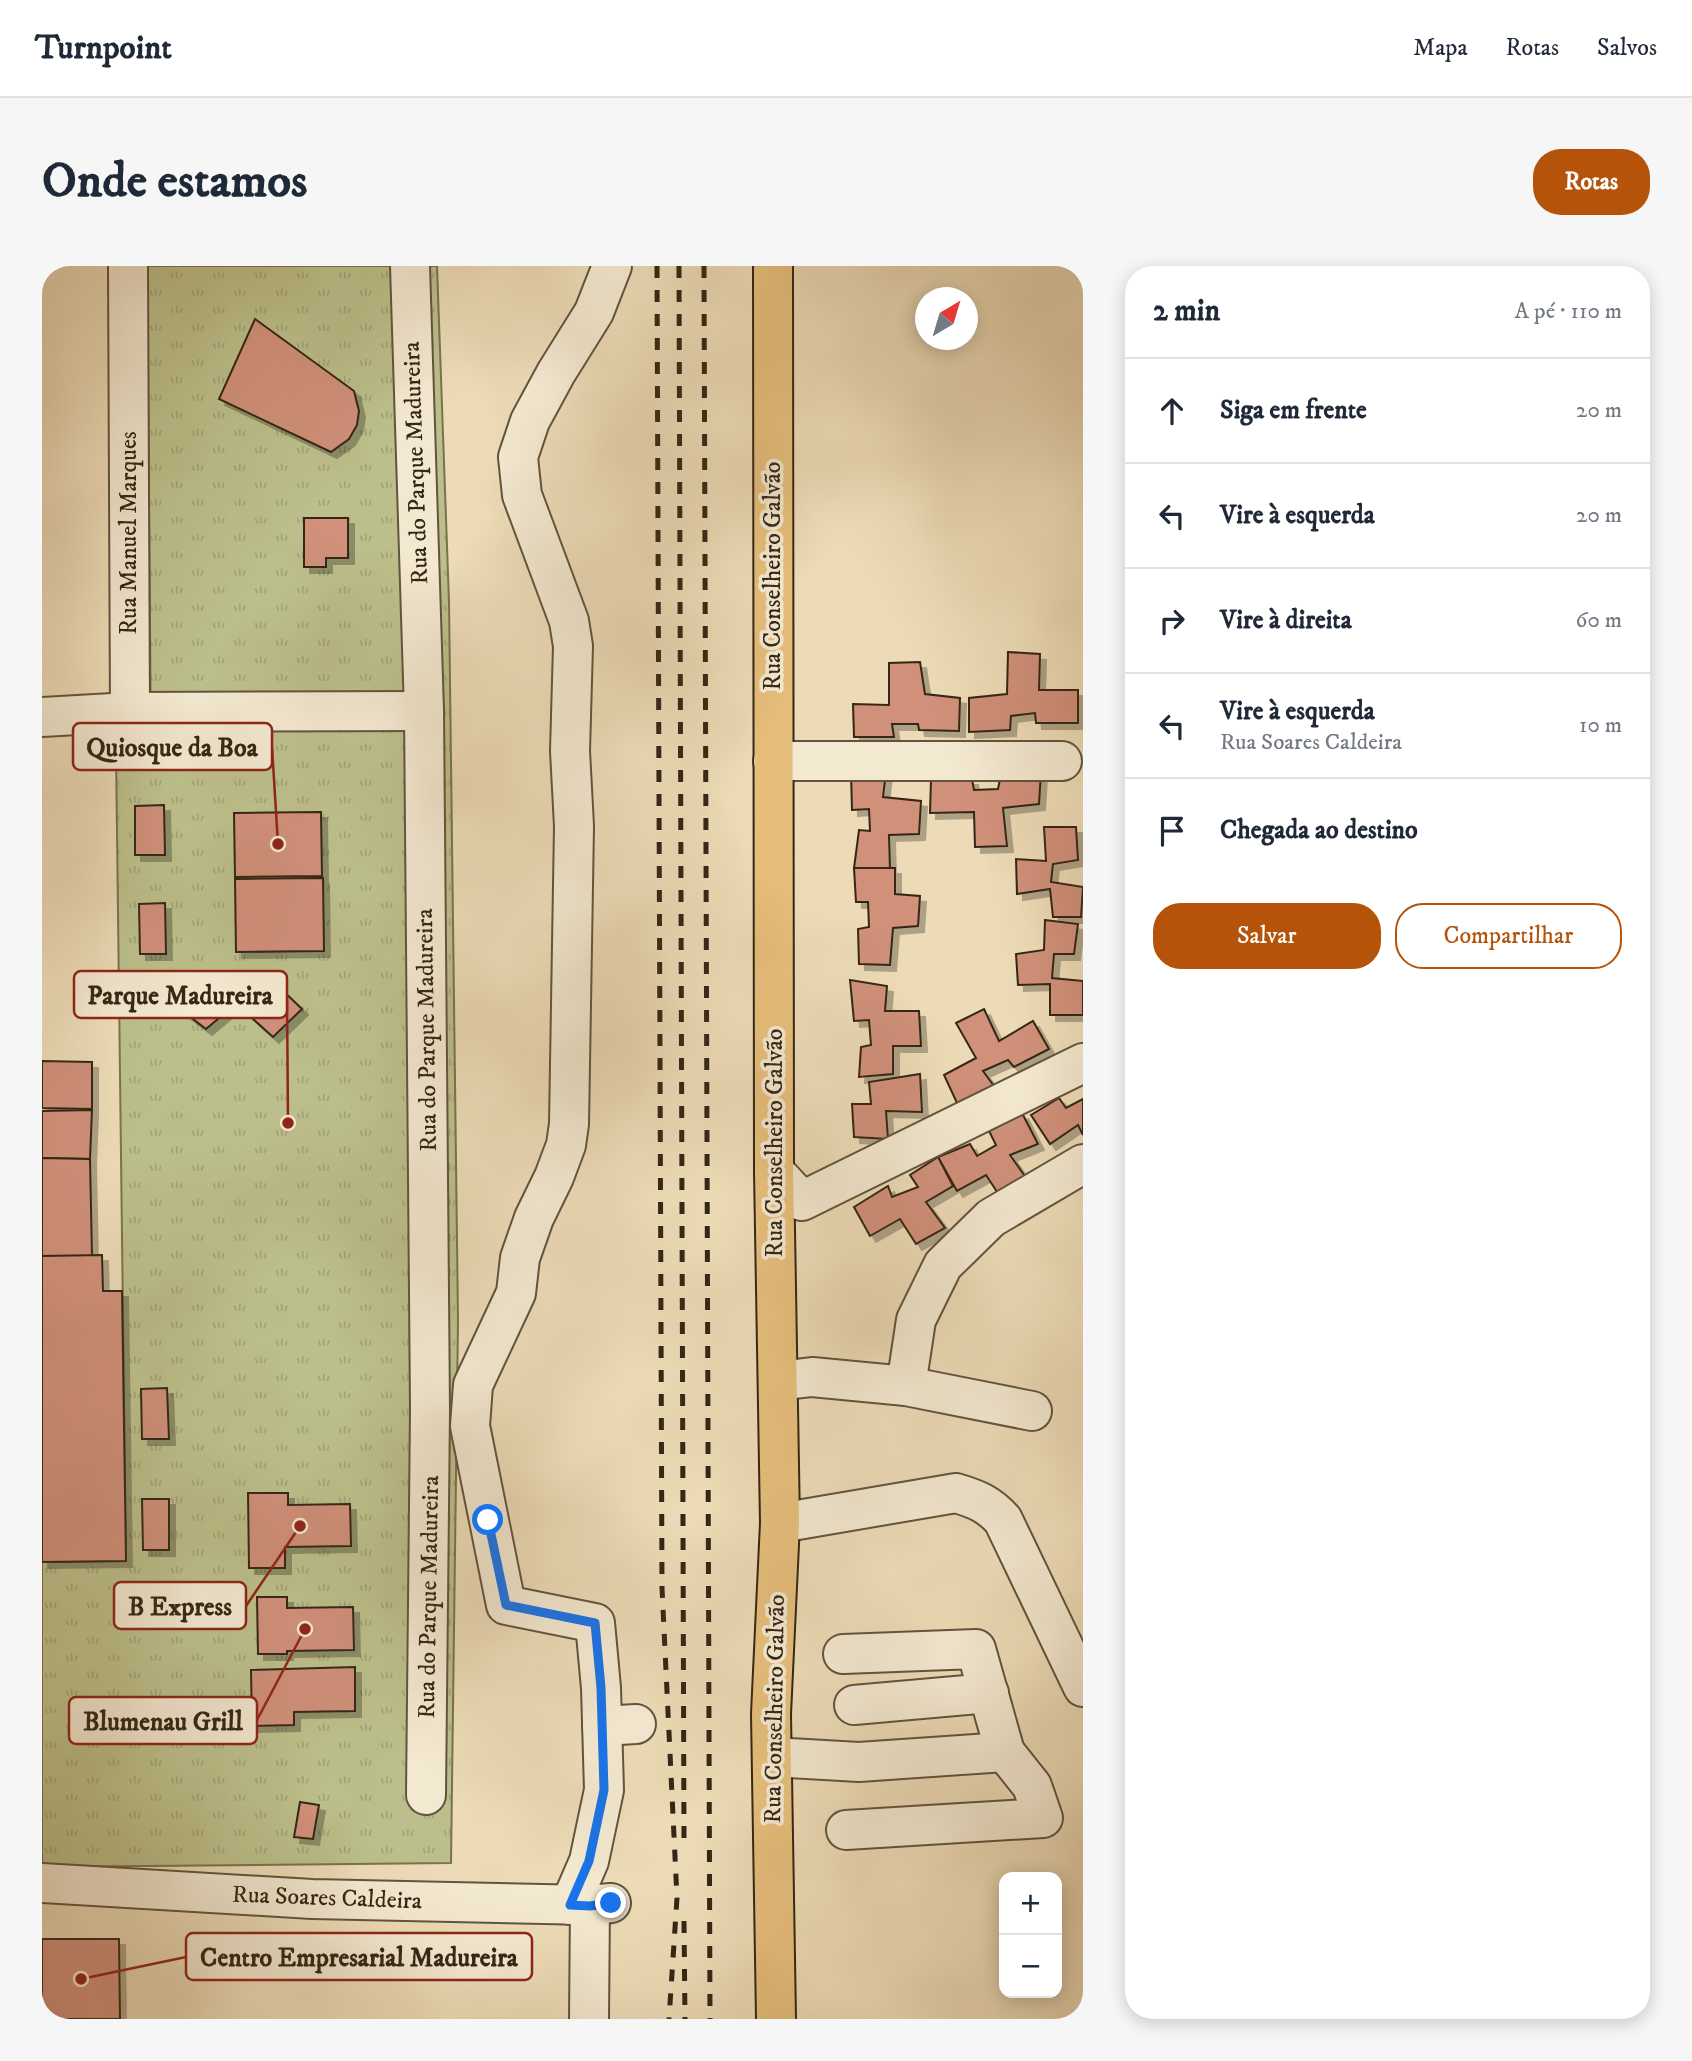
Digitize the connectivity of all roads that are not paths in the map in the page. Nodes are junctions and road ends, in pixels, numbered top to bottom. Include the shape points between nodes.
1 (128, 266) edge
2 (410, 266) edge
3 (612, 266) edge
4 (773, 266) edge
5 (424, 711) junction
6 (130, 712) junction
7 (42, 717) edge
8 (773, 761) junction
9 (1062, 761) dead end
10 (1083, 1063) edge
11 (1083, 1164) edge
12 (774, 1171) junction
13 (778, 1381) junction
14 (906, 1386) junction
15 (1032, 1411) dead end
16 (780, 1523) junction
17 (843, 1654) dead end
18 (1083, 1687) edge
19 (989, 1693) junction
20 (854, 1705) dead end
21 (1005, 1752) junction
22 (772, 1756) junction
23 (426, 1795) dead end
24 (846, 1830) dead end
25 (42, 1883) edge
26 (590, 1904) junction
27 (589, 2019) edge
28 (776, 2019) edge

1 - 6 street, Rua Manuel Marques
2 - 5 street, Rua do Parque Madureira
3 - 26 street via 594,312 530,421 518,457 522,495 569,621 573,646 569,1124 554,1177 520,1258 516,1293 472,1385 470,1426 506,1605 595,1623 601,1688 619,1725 589,1861
4 - 8 main road, Rua Conselheiro Galvão
5 - 6 street
5 - 23 street, Rua do Parque Madureira via 430,1396
6 - 7 street
8 - 9 street
8 - 12 main road, Rua Conselheiro Galvão
10 - 12 street via 802,1200
11 - 14 street via 991,1218 943,1265 916,1320
12 - 13 main road, Rua Conselheiro Galvão
13 - 14 street via 813,1377
13 - 16 main road, Rua Conselheiro Galvão
14 - 15 street
16 - 18 street via 956,1493 978,1499 1003,1520
16 - 22 main road, Rua Conselheiro Galvão
17 - 19 street via 976,1649
19 - 20 street
19 - 21 street
21 - 22 street via 859,1762
21 - 24 street via 1032,1786 1043,1818
22 - 28 main road, Rua Conselheiro Galvão
25 - 26 street, Rua Soares Caldeira via 312,1899
26 - 27 street

